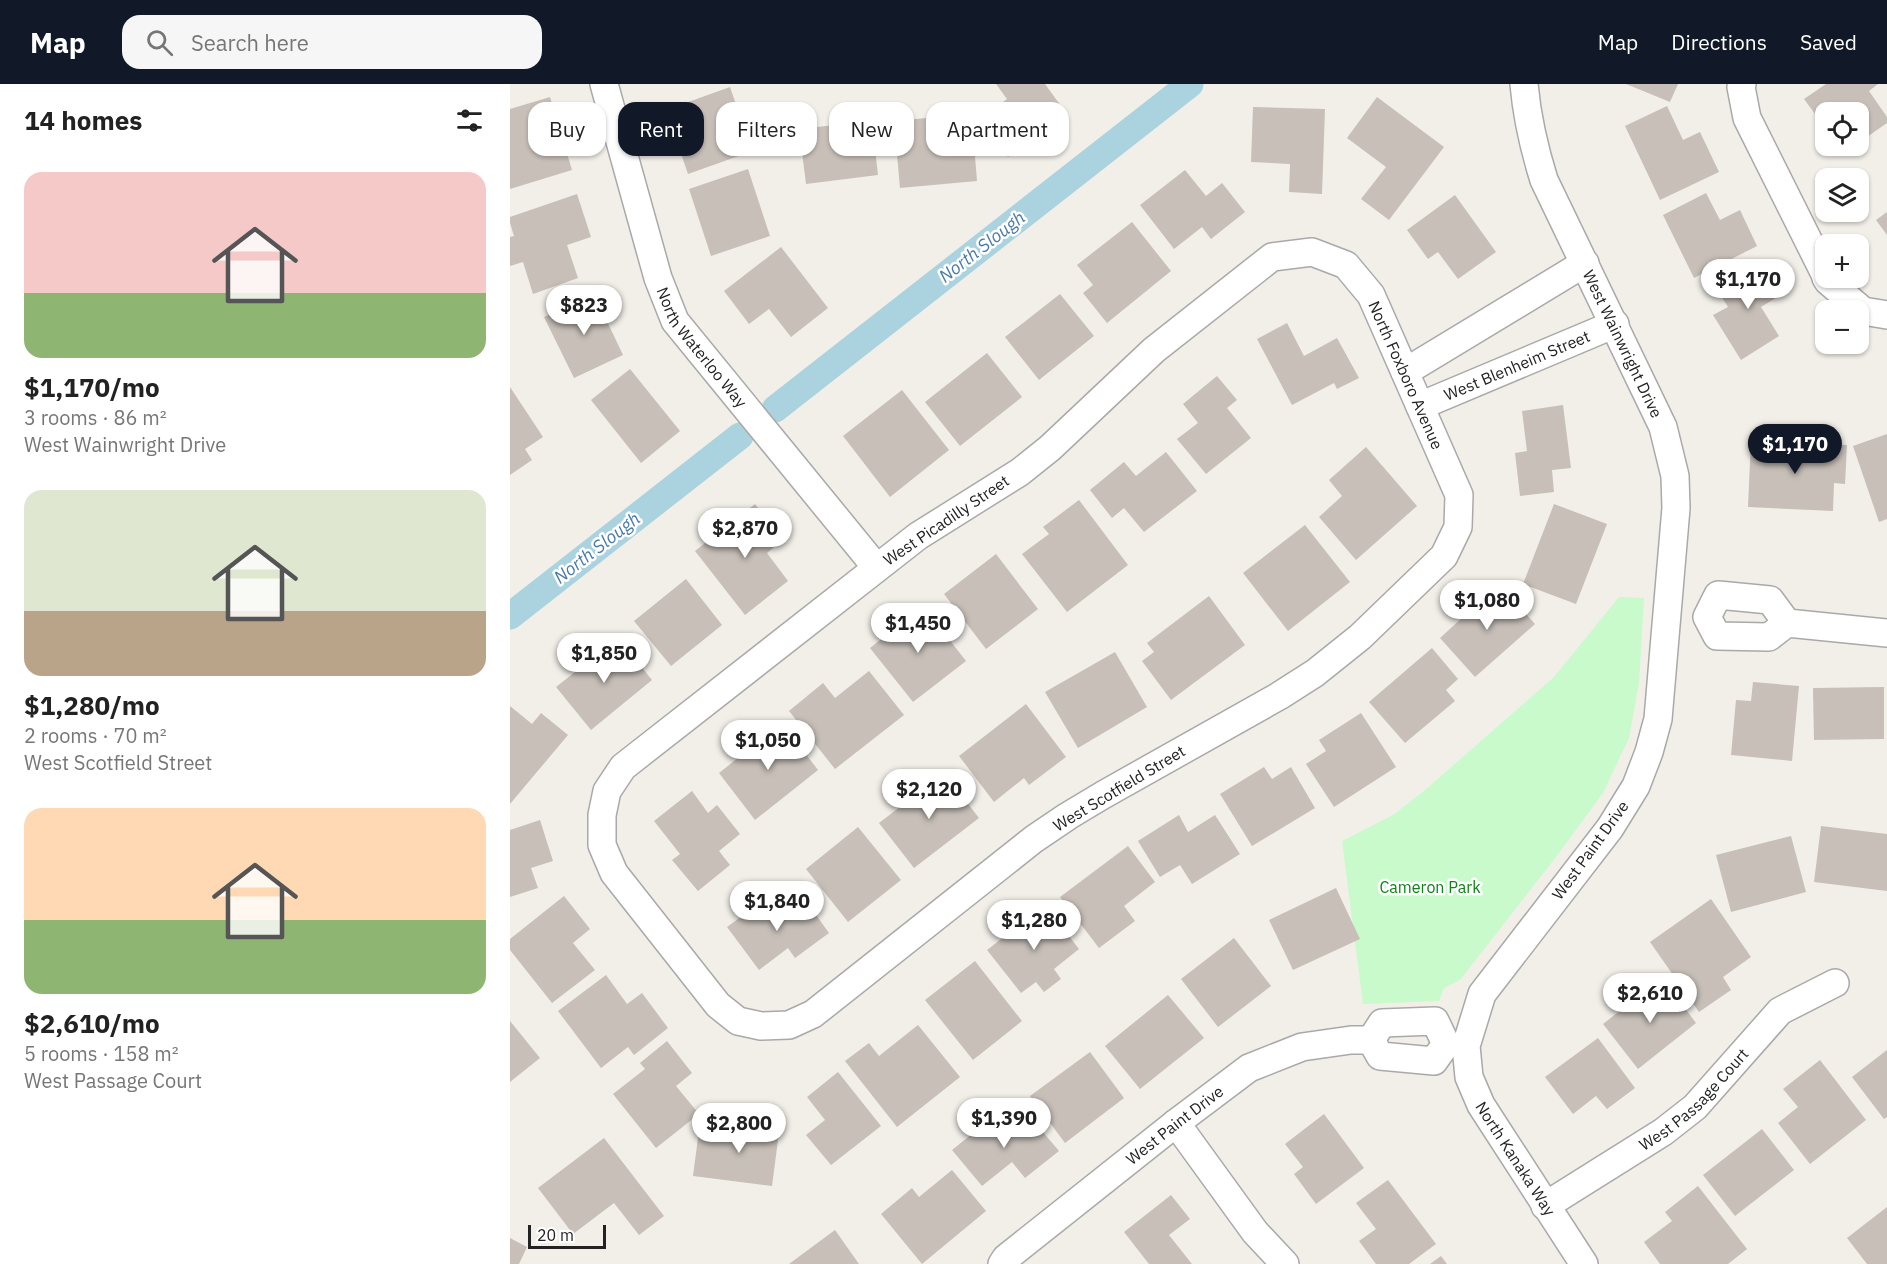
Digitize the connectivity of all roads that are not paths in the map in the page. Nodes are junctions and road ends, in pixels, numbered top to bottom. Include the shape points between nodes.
1 (604, 84) edge
2 (1524, 84) edge
3 (1742, 84) edge
4 (1312, 252) joint
5 (1815, 255) edge
6 (1585, 263) junction
7 (1838, 288) edge
8 (1875, 313) edge
9 (1615, 324) junction
10 (1405, 372) junction
11 (1420, 406) junction
12 (1458, 527) joint
13 (876, 567) junction
14 (1668, 615) junction
15 (1707, 617) junction
16 (1787, 623) junction
17 (1887, 633) edge
18 (1835, 982) dead end
19 (761, 1026) joint
20 (1371, 1040) junction
21 (1456, 1045) junction
22 (1176, 1123) junction
23 (1545, 1206) junction
24 (1002, 1264) edge
25 (1285, 1264) edge
26 (1584, 1264) edge

1 - 13 street, North Waterloo Way via 658,278 675,321
2 - 6 street, West Wainwright Drive via 1532,140 1544,180
3 - 5 street via 1747,118
4 - 10 street, North Foxboro Avenue via 1346,266 1371,295
4 - 13 street, West Picadilly Street via 1272,257 1154,350 1043,454
6 - 9 street, West Wainwright Drive
6 - 10 street
7 - 8 street
9 - 11 street, West Blenheim Street
9 - 14 street, West Wainwright Drive via 1664,427 1675,476
10 - 11 street, North Foxboro Avenue
11 - 12 street, North Foxboro Avenue via 1459,495
12 - 19 street, West Scotfield Street via 1444,556 1360,637 1314,673 1068,816 813,1014 789,1025
13 - 19 street, West Picadilly Street via 623,768 607,791 602,845 614,873 717,1005 738,1021
14 - 15 street
14 - 21 street, West Paint Drive via 1658,718 1635,786 1610,828 1482,994
15 - 16 street via 1717,636 1769,637
15 - 16 street via 1718,595 1770,600
16 - 17 street
18 - 23 street, West Passage Court via 1780,1011 1695,1107 1663,1132
20 - 21 street via 1380,1056 1434,1062
20 - 21 street via 1382,1023 1435,1021
20 - 22 street, West Paint Drive via 1302,1047 1249,1068
21 - 23 street, North Kanaka Way via 1481,1105
22 - 24 street, West Paint Drive
22 - 25 street via 1255,1232
23 - 26 street, North Kanaka Way

